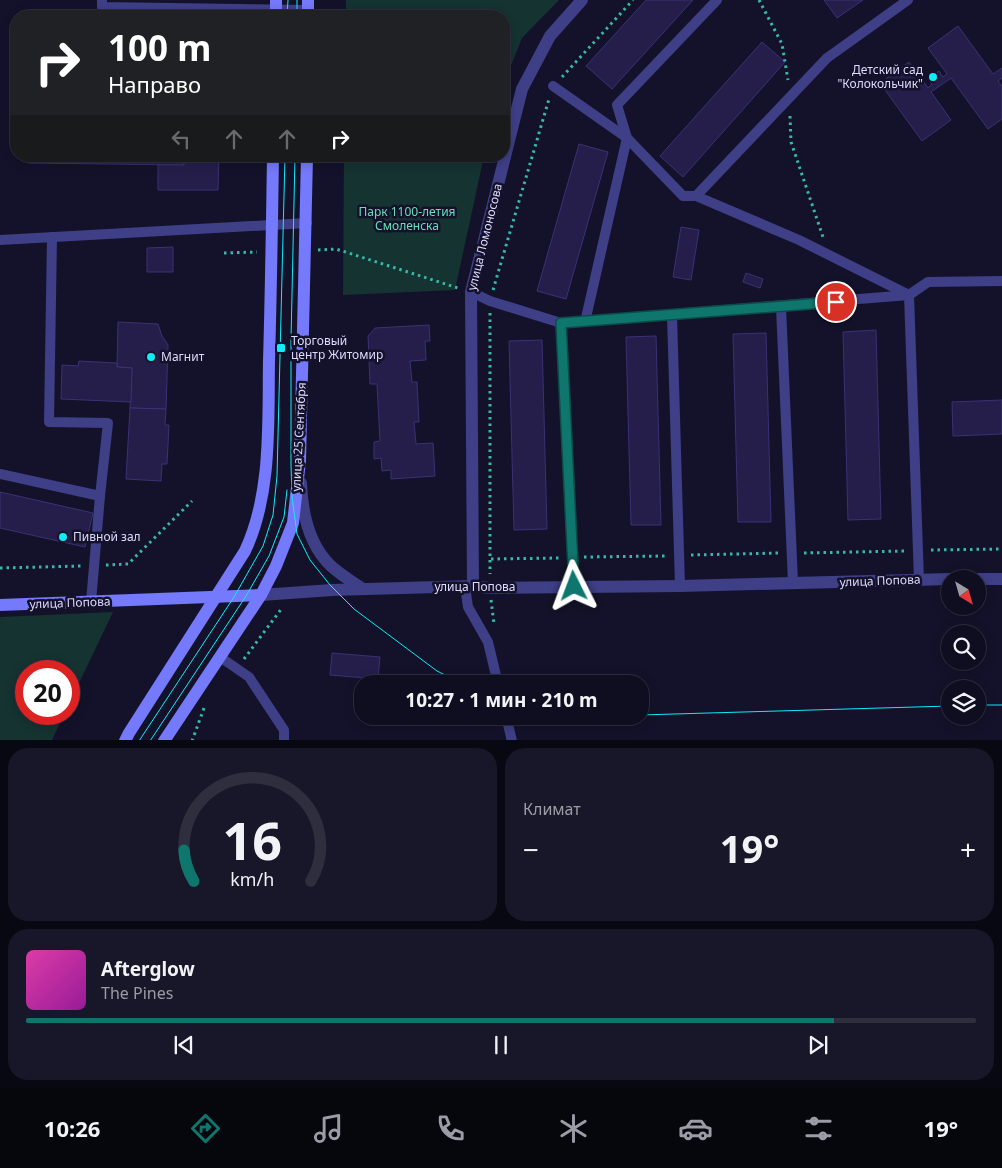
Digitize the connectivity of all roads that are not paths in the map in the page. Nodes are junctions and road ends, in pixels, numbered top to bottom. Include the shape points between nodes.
1 (102, 0) edge
2 (582, 0) edge
3 (716, 0) edge
4 (908, 0) edge
5 (276, 9) edge
6 (308, 9) edge
7 (553, 86) road end
8 (510, 137) edge
9 (627, 138) junction
10 (274, 162) edge
11 (307, 162) edge
12 (504, 162) edge
13 (696, 196) junction
14 (306, 223) junction
15 (272, 225) junction
16 (52, 237) junction
17 (0, 240) edge
18 (1002, 282) edge
19 (471, 292) junction
20 (908, 295) junction
21 (781, 307) junction
22 (672, 315) junction
23 (585, 322) junction
24 (561, 323) junction
25 (300, 461) junction
26 (0, 474) edge
27 (100, 496) junction
28 (941, 579) edge
29 (986, 579) edge
30 (1002, 579) edge
31 (919, 580) junction
32 (793, 583) junction
33 (469, 586) junction
34 (574, 586) junction
35 (680, 586) junction
36 (363, 589) junction
37 (261, 595) junction
38 (215, 597) junction
39 (91, 602) junction
40 (0, 605) edge
41 (220, 657) junction
42 (496, 675) edge
43 (508, 725) edge
44 (126, 740) edge
45 (164, 740) edge
46 (284, 740) edge
47 (512, 740) edge

1 - 5 lane via 102,7
2 - 8 street, улица Ломоносова via 550,36 522,89
3 - 9 lane via 617,105
4 - 13 lane via 828,58
5 - 6 lane
7 - 9 lane
9 - 13 lane via 683,196
9 - 23 lane
10 - 15 main road
11 - 14 main road, улица 25 Сентября
12 - 19 street, улица Ломоносова
13 - 20 lane via 799,240
14 - 15 lane
14 - 25 main road, улица 25 Сентября
15 - 16 lane
15 - 38 main road via 263,495 253,534
16 - 17 lane
16 - 27 lane via 49,422 108,423
18 - 20 lane via 928,282
19 - 24 lane
19 - 33 street, улица Ломоносова
20 - 21 lane
20 - 31 lane
21 - 22 lane
21 - 32 lane
22 - 23 lane
22 - 35 lane
23 - 24 lane
24 - 34 lane
25 - 36 street via 302,501 318,548 330,565
25 - 37 main road, улица 25 Сентября via 293,523
26 - 27 lane
27 - 39 lane
28 - 31 street, улица Попова
29 - 30 street
31 - 32 street, улица Попова
32 - 35 street, улица Попова
33 - 34 street, улица Попова
33 - 36 street, улица Попова
33 - 42 lane via 468,608 488,642
34 - 35 street, улица Попова
36 - 37 street, улица Попова
37 - 38 main road, улица Попова
37 - 41 main road, улица 25 Сентября
38 - 39 main road, улица Попова
38 - 44 main road
39 - 40 main road, улица Попова
41 - 45 main road, улица 25 Сентября
41 - 46 lane via 249,677 284,730
43 - 47 lane

